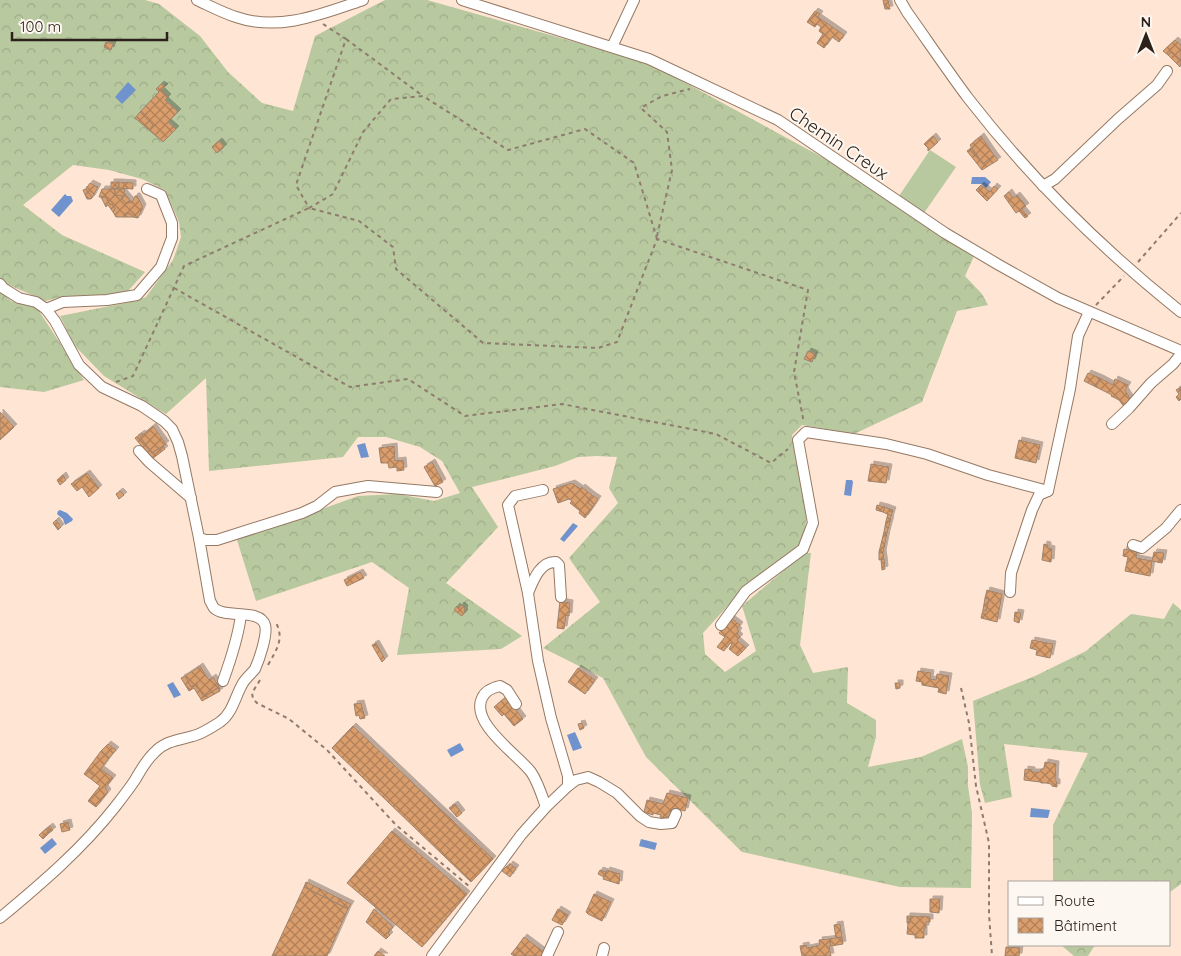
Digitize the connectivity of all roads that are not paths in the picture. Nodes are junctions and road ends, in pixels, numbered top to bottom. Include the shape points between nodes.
1 (197, 0) edge
2 (363, 0) edge
3 (462, 0) edge
4 (634, 0) edge
5 (900, 0) edge
6 (612, 47) junction
7 (1167, 71) dead end
8 (1043, 186) junction
9 (147, 189) dead end
10 (0, 284) edge
11 (46, 309) junction
12 (1089, 312) junction
13 (1181, 312) edge
14 (1181, 352) edge
15 (1112, 424) dead end
16 (139, 450) dead end
17 (544, 490) dead end
18 (1048, 491) junction
19 (437, 492) dead end
20 (191, 498) junction
21 (1181, 510) edge
22 (199, 538) junction
23 (1133, 545) dead end
24 (1010, 592) dead end
25 (528, 593) junction
26 (561, 597) dead end
27 (241, 614) junction
28 (721, 624) dead end
29 (223, 681) dead end
30 (516, 704) dead end
31 (568, 786) junction
32 (546, 807) junction
33 (676, 814) dead end
34 (0, 918) edge
35 (558, 932) dead end
36 (432, 956) edge
37 (547, 956) edge

1 - 2 street via 236,17 281,23
3 - 6 street, Chemin Creux
4 - 6 street
5 - 8 street via 968,97
6 - 12 street, Chemin Creux via 649,59 778,120 945,233 1058,298
7 - 8 street via 1157,85 1055,179
8 - 13 street via 1110,252
9 - 11 street via 161,195 172,224 172,238 161,267 137,295 63,302
10 - 11 street via 18,298 36,302
11 - 20 street via 79,365 102,387 142,406 172,429
12 - 14 street, Chemin Creux
12 - 18 street via 1078,336
14 - 15 street via 1173,364
16 - 20 street
17 - 25 street via 515,496 508,505
18 - 24 street via 1038,495 1032,510 1011,573
18 - 28 street via 886,444 806,432 798,440 813,523 803,549 746,591
19 - 22 street via 368,486 334,492 302,513 217,540
20 - 22 street
21 - 23 street via 1142,548
22 - 27 street via 213,607 221,612
25 - 26 street via 534,577 543,567 556,562 559,565
25 - 31 street via 538,661
27 - 29 street via 233,655
27 - 34 street via 257,616 266,626 263,648 231,710 222,720 195,736 164,744 156,750 116,807 92,834
30 - 32 street via 507,690 493,687 484,693 480,711 498,739 531,772
31 - 32 street
31 - 33 street via 588,777 617,793 650,822 672,823
32 - 36 street via 521,835
35 - 37 street

